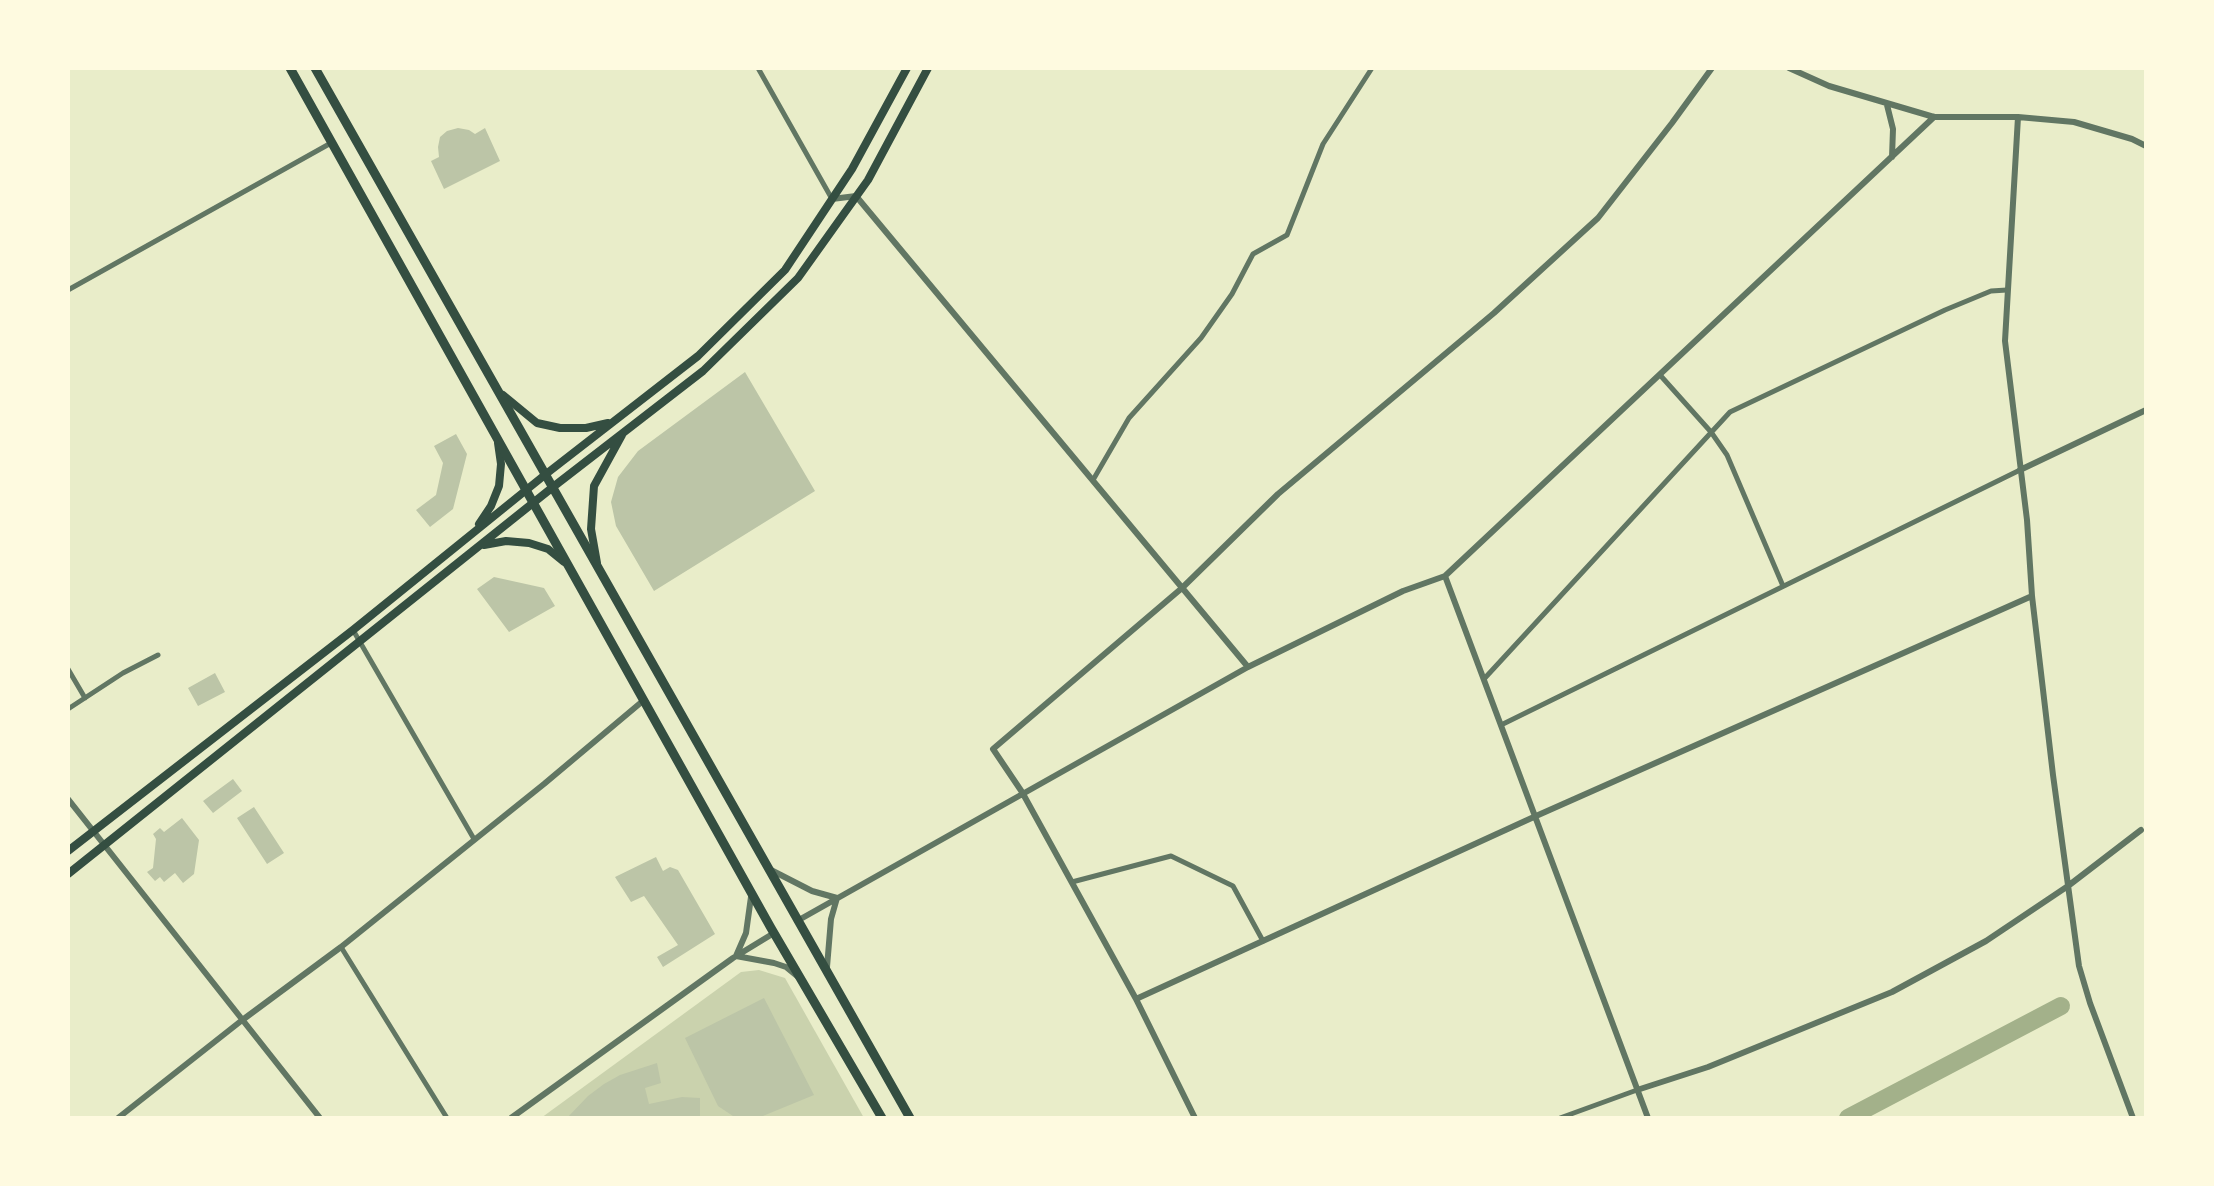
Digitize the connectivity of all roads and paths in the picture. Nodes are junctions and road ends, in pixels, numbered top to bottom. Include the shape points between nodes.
1 (290, 68) edge
2 (315, 68) edge
3 (758, 68) edge
4 (907, 68) edge
5 (928, 68) edge
6 (1372, 68) edge
7 (1712, 68) edge
8 (1789, 68) edge
9 (1887, 104) junction
10 (1934, 117) junction
11 (2018, 117) junction
12 (332, 142) junction
13 (2146, 146) edge
14 (1892, 158) junction
15 (856, 196) junction
16 (832, 199) junction
17 (68, 290) edge
18 (2008, 290) junction
19 (1660, 375) junction
20 (500, 393) junction
21 (2146, 410) edge
22 (612, 422) junction
23 (624, 432) junction
24 (1711, 432) junction
25 (497, 439) junction
26 (2020, 470) junction
27 (546, 474) junction
28 (1092, 482) junction
29 (553, 487) junction
30 (527, 489) junction
31 (534, 503) junction
32 (474, 532) junction
33 (480, 546) junction
34 (597, 563) junction
35 (569, 565) junction
36 (1445, 576) junction
37 (1783, 586) junction
38 (1182, 588) junction
39 (2032, 596) junction
40 (353, 630) junction
41 (360, 642) junction
42 (158, 655) dead end
43 (1248, 667) junction
44 (68, 669) edge
45 (1484, 679) junction
46 (85, 698) junction
47 (644, 700) junction
48 (68, 709) edge
49 (1501, 725) junction
50 (1022, 792) junction
51 (68, 800) edge
52 (1536, 816) junction
53 (2144, 828) edge
54 (93, 831) junction
55 (474, 839) junction
56 (104, 846) junction
57 (68, 851) edge
58 (768, 868) junction
59 (68, 874) edge
60 (1072, 882) junction
61 (2068, 886) junction
62 (751, 891) junction
63 (837, 898) junction
64 (797, 921) junction
65 (770, 936) junction
66 (1264, 941) junction
67 (341, 948) junction
68 (736, 956) junction
69 (826, 973) junction
70 (802, 980) junction
71 (1136, 999) junction
72 (242, 1021) junction
73 (1638, 1090) junction
74 (120, 1118) edge
75 (320, 1118) edge
76 (447, 1118) edge
77 (512, 1118) edge
78 (882, 1118) edge
79 (910, 1118) edge
80 (1194, 1118) edge
81 (1560, 1118) edge
82 (1648, 1118) edge
83 (2133, 1118) edge

1 - 12 highway
2 - 20 highway
3 - 16 street
4 - 16 main road
5 - 15 main road
6 - 28 street via 1323,144 1287,236 1252,254 1212,324 1129,418
7 - 38 street via 1598,218 1278,494
8 - 9 street
9 - 10 street
9 - 14 street
10 - 11 street
10 - 14 street
11 - 13 street via 2074,122
11 - 18 street
12 - 17 street
12 - 25 highway
14 - 19 street
15 - 16 street
15 - 23 main road via 798,278 704,371
15 - 28 street
16 - 22 main road via 786,270 698,356
18 - 24 street via 1991,290 1945,310 1730,412
18 - 26 street via 2006,341
19 - 24 street
19 - 36 street
20 - 22 main road via 537,423 586,428
20 - 27 highway
21 - 26 street
22 - 27 main road
23 - 29 main road
23 - 34 main road via 594,486
24 - 37 street
24 - 45 street
25 - 30 highway
25 - 32 main road via 499,486
26 - 37 street
26 - 39 street
27 - 29 highway
27 - 30 main road
28 - 38 street
29 - 31 main road
29 - 34 highway
30 - 31 highway
30 - 32 main road
31 - 33 main road
31 - 35 highway
32 - 40 main road
33 - 35 main road via 529,542
33 - 41 main road
34 - 58 highway
35 - 47 highway
36 - 43 street
36 - 45 street
37 - 49 street
38 - 43 street
38 - 50 street via 993,749
39 - 52 street
39 - 61 street
40 - 41 street
40 - 54 main road
41 - 55 street
41 - 56 main road
42 - 46 street
43 - 50 street
44 - 46 street
45 - 49 street
46 - 48 street
47 - 55 street
47 - 62 highway
49 - 52 street
50 - 60 street
50 - 63 street
51 - 54 street
52 - 66 street
52 - 73 street
53 - 61 street
54 - 56 street
54 - 57 main road
55 - 67 street
56 - 59 main road
56 - 72 street
58 - 63 street
58 - 64 highway
60 - 66 street via 1171,856 1233,886
60 - 71 street
61 - 73 street via 1892,992
61 - 83 street via 2090,1002
62 - 65 highway
62 - 68 street
63 - 64 street
63 - 69 street
64 - 69 highway
65 - 68 street
65 - 70 highway
66 - 71 street
67 - 72 street
67 - 76 street
68 - 70 street via 786,967
68 - 77 street
69 - 79 highway
70 - 78 highway
71 - 80 street
72 - 74 street
72 - 75 street
73 - 81 street
73 - 82 street

